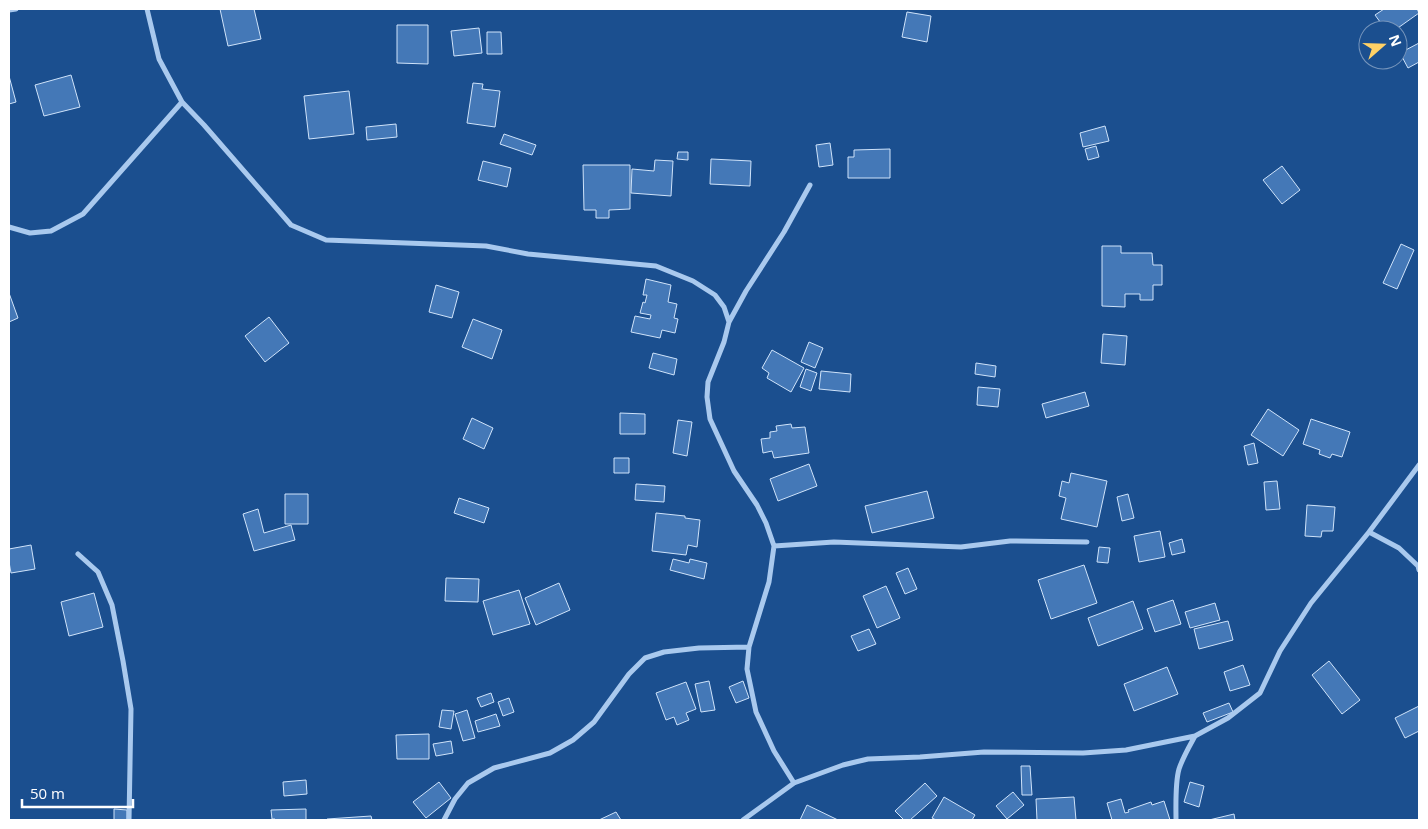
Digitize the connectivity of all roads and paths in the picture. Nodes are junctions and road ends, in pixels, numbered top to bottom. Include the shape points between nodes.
1 (16, 9) edge
2 (147, 9) edge
3 (9, 10) edge
4 (182, 102) junction
5 (810, 185) dead end
6 (9, 227) edge
7 (729, 322) junction
8 (1419, 465) edge
9 (1369, 532) junction
10 (1087, 542) dead end
11 (774, 546) junction
12 (78, 554) dead end
13 (1419, 570) edge
14 (750, 647) junction
15 (1194, 736) junction
16 (794, 783) junction
17 (129, 820) edge
18 (444, 820) edge
19 (743, 820) edge
20 (1176, 820) edge

1 - 3 street
2 - 4 street via 158,59
4 - 6 street via 83,214 51,231 30,233
4 - 7 street via 291,225 326,240 486,246 578,260 656,266 693,281 715,295
5 - 7 street
7 - 11 street via 708,382 710,419 734,471 757,505
8 - 9 street
9 - 13 street via 1399,548
9 - 15 street via 1311,603 1280,651 1260,692 1228,718
10 - 11 street via 1010,541 961,547 834,542
11 - 14 street via 769,582
12 - 17 street via 98,572 112,605 121,651 131,709
14 - 16 street via 747,669 756,712 774,751
14 - 18 street via 699,648 645,658 629,674 594,722 573,740 550,753 494,768 468,783
15 - 16 street via 1126,750 1084,754 984,752 868,759
15 - 20 street via 1178,770
16 - 19 street

